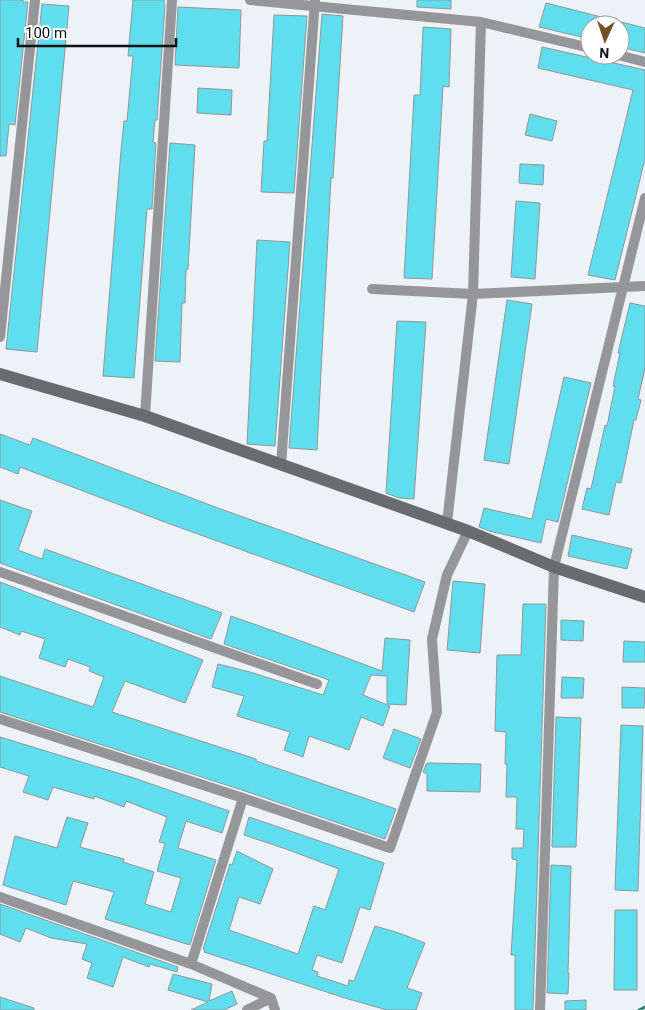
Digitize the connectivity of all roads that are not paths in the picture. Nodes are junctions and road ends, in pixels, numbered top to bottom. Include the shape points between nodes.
1 (35, 0) edge
2 (172, 0) edge
3 (250, 0) edge
4 (315, 3) edge
5 (481, 22) junction
6 (580, 46) edge
7 (630, 58) edge
8 (645, 62) edge
9 (645, 198) edge
10 (645, 286) edge
11 (623, 287) junction
12 (372, 289) dead end
13 (473, 294) junction
14 (0, 337) edge
15 (0, 374) edge
16 (145, 416) junction
17 (281, 465) junction
18 (447, 523) junction
19 (468, 531) junction
20 (554, 567) junction
21 (0, 572) edge
22 (645, 597) edge
23 (317, 684) dead end
24 (0, 719) edge
25 (243, 798) junction
26 (0, 897) edge
27 (191, 964) junction
28 (271, 998) junction
29 (247, 1010) edge
30 (275, 1010) edge
31 (540, 1010) edge

1 - 14 street
2 - 16 street
3 - 4 street
4 - 5 street
4 - 17 street
5 - 6 street
5 - 13 street
7 - 8 street
9 - 11 street
10 - 11 street
11 - 13 street
11 - 20 street
12 - 13 street
13 - 18 street
15 - 16 street
16 - 17 street
17 - 18 street
18 - 19 street
19 - 20 street
19 - 25 street via 447,575 432,639 437,712 390,848
20 - 22 street
20 - 31 street
21 - 23 street
24 - 25 street
25 - 27 street
26 - 27 street
27 - 28 street
28 - 29 street
28 - 30 street

